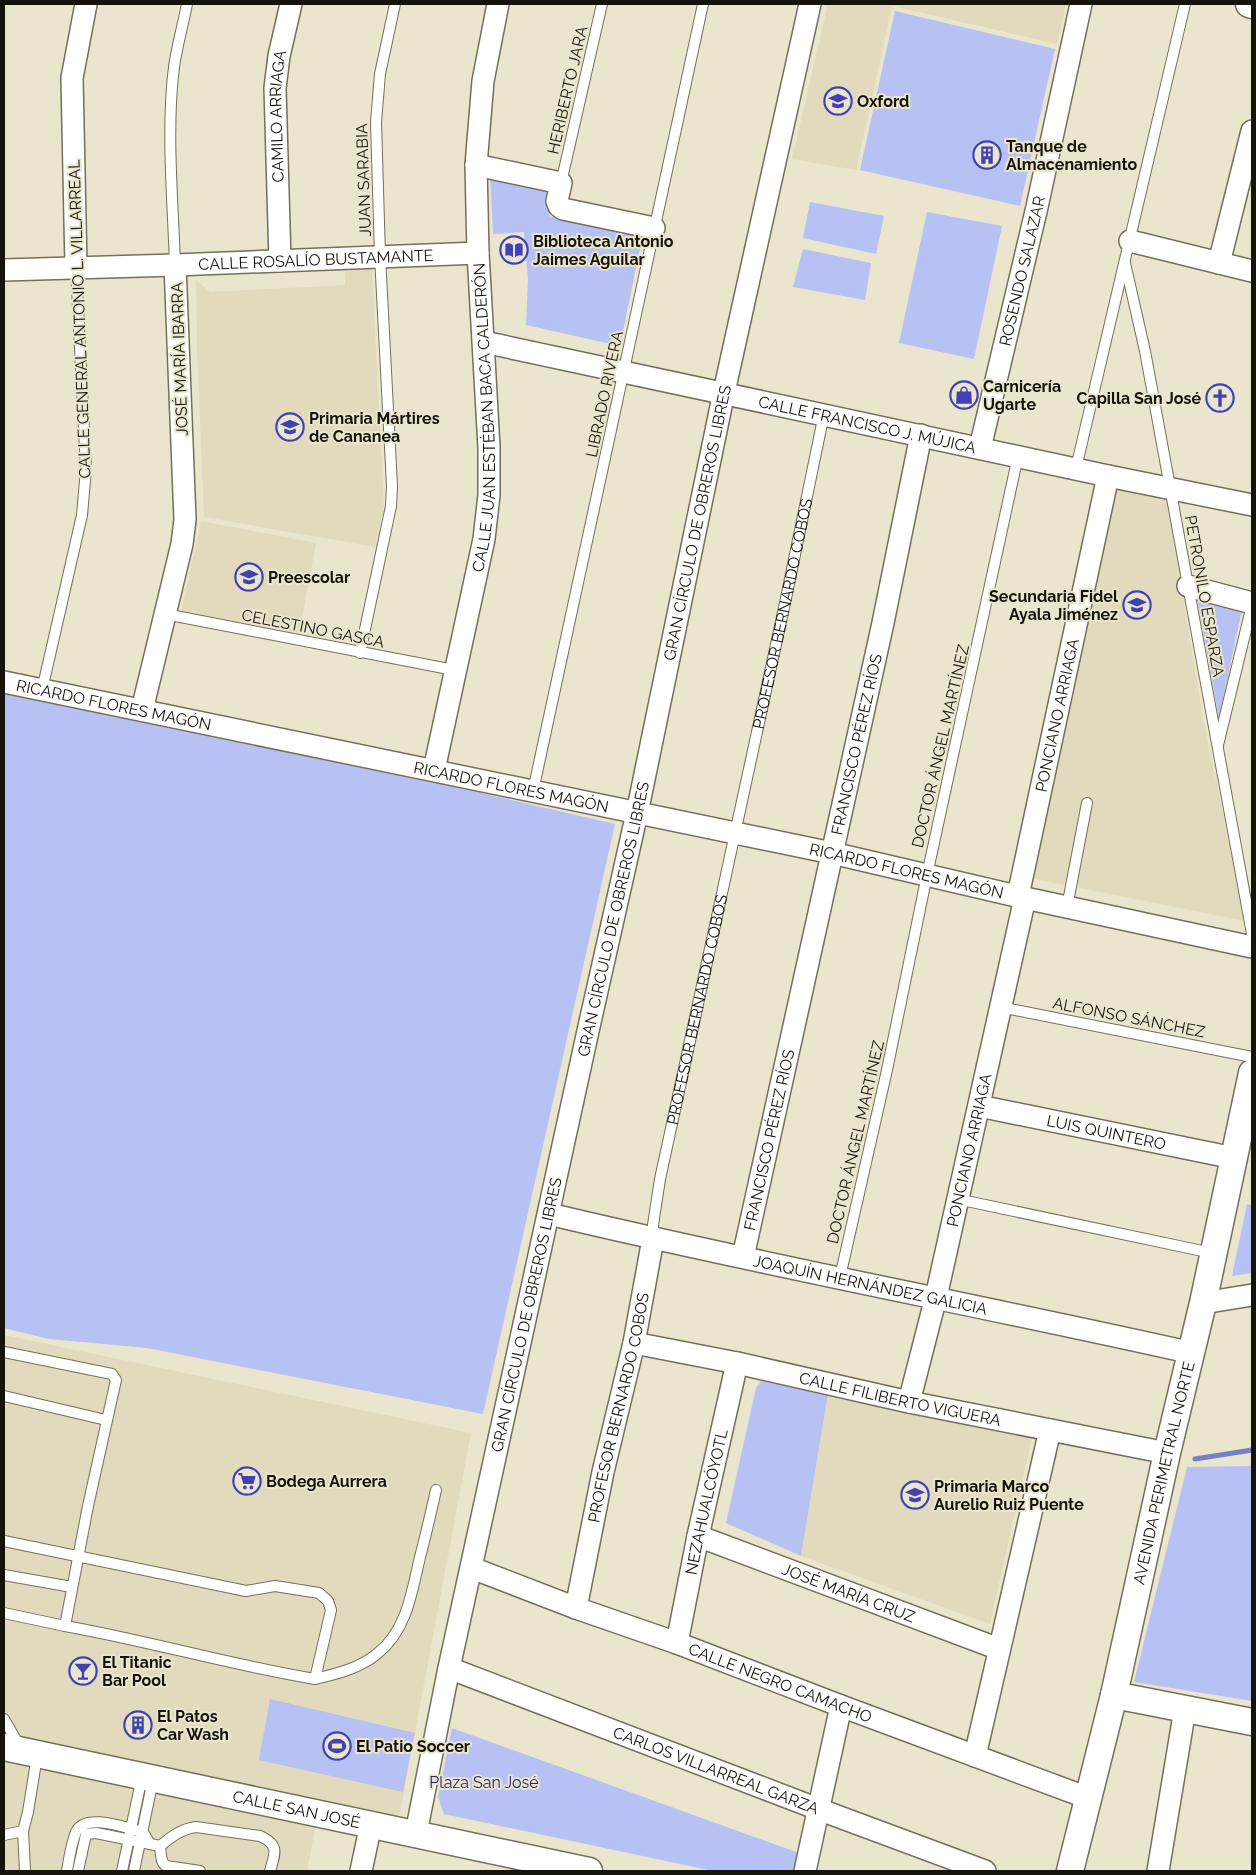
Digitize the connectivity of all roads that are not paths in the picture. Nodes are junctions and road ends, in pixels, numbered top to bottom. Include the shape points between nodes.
1 (86, 4) edge
2 (187, 4) edge
3 (291, 4) edge
4 (395, 4) edge
5 (498, 4) edge
6 (602, 4) edge
7 (703, 4) edge
8 (810, 4) edge
9 (1081, 4) edge
10 (1185, 4) edge
11 (1252, 131) edge
12 (476, 165) junction
13 (561, 183) junction
14 (654, 228) junction
15 (1130, 241) junction
16 (478, 252) junction
17 (380, 256) junction
18 (280, 261) junction
19 (1125, 263) junction
20 (1219, 263) junction
21 (175, 265) junction
22 (76, 267) junction
23 (4, 270) edge
24 (1252, 270) edge
25 (484, 342) junction
26 (624, 371) junction
27 (724, 392) junction
28 (824, 414) junction
29 (921, 436) junction
30 (980, 448) junction
31 (1018, 456) junction
32 (1076, 468) junction
33 (1108, 476) junction
34 (1171, 488) junction
35 (1252, 505) edge
36 (1188, 586) junction
37 (1252, 604) edge
38 (165, 614) junction
39 (360, 653) junction
40 (454, 670) junction
41 (4, 682) edge
42 (42, 690) junction
43 (142, 710) junction
44 (1217, 748) junction
45 (434, 770) junction
46 (533, 791) junction
47 (1087, 803) dead end
48 (637, 813) junction
49 (736, 833) junction
50 (832, 853) junction
51 (926, 875) junction
52 (1021, 897) junction
53 (1066, 907) junction
54 (1252, 934) edge
55 (1252, 947) edge
56 (1000, 1007) junction
57 (1252, 1056) edge
58 (1251, 1085) edge
59 (978, 1106) junction
60 (1234, 1158) junction
61 (957, 1199) junction
62 (549, 1214) junction
63 (653, 1239) junction
64 (1214, 1253) junction
65 (743, 1257) junction
66 (840, 1277) junction
67 (1252, 1295) edge
68 (936, 1298) junction
69 (1203, 1303) junction
70 (634, 1343) junction
71 (4, 1352) edge
72 (1192, 1353) junction
73 (737, 1363) junction
74 (4, 1396) edge
75 (909, 1402) junction
76 (106, 1420) junction
77 (1050, 1430) junction
78 (1167, 1453) junction
79 (436, 1490) dead end
80 (698, 1536) junction
81 (4, 1541) edge
82 (79, 1556) junction
83 (472, 1568) junction
84 (4, 1574) edge
85 (72, 1587) junction
86 (576, 1608) junction
87 (4, 1613) edge
88 (65, 1626) junction
89 (677, 1642) junction
90 (999, 1649) junction
91 (449, 1668) junction
92 (315, 1679) junction
93 (1114, 1696) junction
94 (841, 1706) junction
95 (1185, 1709) junction
96 (4, 1719) edge
97 (1252, 1722) edge
98 (21, 1752) edge
99 (975, 1756) junction
100 (148, 1779) junction
101 (1088, 1798) junction
102 (818, 1809) junction
103 (371, 1824) junction
104 (131, 1829) junction
105 (23, 1831) junction
106 (416, 1833) junction
107 (4, 1835) edge
108 (129, 1840) junction
109 (148, 1841) junction
110 (25, 1871) edge
111 (67, 1871) edge
112 (78, 1871) edge
113 (122, 1871) edge
114 (134, 1871) edge
115 (200, 1871) edge
116 (270, 1871) edge
117 (361, 1871) edge
118 (589, 1871) edge
119 (805, 1871) edge
120 (985, 1871) edge
121 (1070, 1871) edge
122 (1158, 1871) edge

1 - 22 street, CALLE GENERAL ANTONIO L. VILLARREAL via 72,78
2 - 21 lane, JOSÉ MARÍA IBARRA via 174,68 172,96
3 - 18 street, CAMILO ARRIAGA via 275,88
4 - 17 lane, JUAN SARABIA via 377,101
5 - 12 street, CALLE JUAN ESTÉBAN BACA CALDERÓN via 483,81
6 - 13 lane, HERIBERTO JARA
7 - 14 lane, LIBRADO RIVERA
8 - 27 street, GRAN CÍRCULO DE OBREROS LIBRES
9 - 30 street, ROSENDO SALAZAR
10 - 15 lane
11 - 20 street
12 - 13 street
12 - 16 street, CALLE JUAN ESTÉBAN BACA CALDERÓN
13 - 14 street via 557,201 563,209
14 - 26 lane, LIBRADO RIVERA
15 - 19 lane
15 - 20 street
16 - 17 street, CALLE ROSALÍO BUSTAMANTE
16 - 25 street, CALLE JUAN ESTÉBAN BACA CALDERÓN
17 - 18 street, CALLE ROSALÍO BUSTAMANTE
17 - 39 lane, JUAN SARABIA via 391,506
18 - 21 street, CALLE ROSALÍO BUSTAMANTE
19 - 32 lane
19 - 34 lane, PETRONILO ESPARZA
20 - 24 street
21 - 22 street, CALLE ROSALÍO BUSTAMANTE
21 - 38 street, JOSÉ MARÍA IBARRA via 185,520
22 - 23 street, CALLE ROSALÍO BUSTAMANTE
22 - 42 lane, CALLE GENERAL ANTONIO L. VILLARREAL via 85,493
25 - 26 street, CALLE FRANCISCO J. MÚJICA
25 - 40 street, CALLE JUAN ESTÉBAN BACA CALDERÓN via 489,495 484,539
26 - 27 street, CALLE FRANCISCO J. MÚJICA
26 - 46 lane, LIBRADO RIVERA
27 - 28 street, CALLE FRANCISCO J. MÚJICA
27 - 48 street, GRAN CÍRCULO DE OBREROS LIBRES
28 - 29 street, CALLE FRANCISCO J. MÚJICA
28 - 49 lane, PROFESOR BERNARDO COBOS
29 - 30 street, CALLE FRANCISCO J. MÚJICA
29 - 50 street, FRANCISCO PÉREZ RÍOS
30 - 31 street, CALLE FRANCISCO J. MÚJICA
31 - 32 street, CALLE FRANCISCO J. MÚJICA
31 - 51 lane, DOCTOR ÁNGEL MARTÍNEZ
32 - 33 street, CALLE FRANCISCO J. MÚJICA
33 - 34 street, CALLE FRANCISCO J. MÚJICA
33 - 52 street, PONCIANO ARRIAGA
34 - 35 street, CALLE FRANCISCO J. MÚJICA
34 - 36 lane, PETRONILO ESPARZA
36 - 37 street
36 - 44 lane, PETRONILO ESPARZA
37 - 44 lane
38 - 39 lane, CELESTINO GASCA
38 - 43 street, JOSÉ MARÍA IBARRA
39 - 40 lane, CELESTINO GASCA
40 - 45 street, CALLE JUAN ESTÉBAN BACA CALDERÓN
41 - 42 street, RICARDO FLORES MAGÓN
42 - 43 street, RICARDO FLORES MAGÓN
43 - 45 street, RICARDO FLORES MAGÓN
44 - 54 lane, PETRONILO ESPARZA
45 - 46 street, RICARDO FLORES MAGÓN
46 - 48 street, RICARDO FLORES MAGÓN
47 - 53 lane
48 - 49 street, RICARDO FLORES MAGÓN
48 - 62 street, GRAN CÍRCULO DE OBREROS LIBRES
49 - 50 street, RICARDO FLORES MAGÓN
49 - 63 lane, PROFESOR BERNARDO COBOS via 660,1179
50 - 51 street, RICARDO FLORES MAGÓN
50 - 65 street, FRANCISCO PÉREZ RÍOS
51 - 52 street, RICARDO FLORES MAGÓN
51 - 66 lane, DOCTOR ÁNGEL MARTÍNEZ via 888,1070
52 - 53 street, RICARDO FLORES MAGÓN
52 - 56 street, PONCIANO ARRIAGA
53 - 55 street, RICARDO FLORES MAGÓN
56 - 57 lane, ALFONSO SÁNCHEZ
56 - 59 street, PONCIANO ARRIAGA
58 - 60 street, AVENIDA PERIMETRAL NORTE
59 - 60 street, LUIS QUINTERO
59 - 61 street, PONCIANO ARRIAGA
60 - 64 street, AVENIDA PERIMETRAL NORTE
61 - 64 lane
61 - 68 street, PONCIANO ARRIAGA
62 - 63 street, JOAQUÍN HERNÁNDEZ GALICIA
62 - 83 street, GRAN CÍRCULO DE OBREROS LIBRES
63 - 65 street, JOAQUÍN HERNÁNDEZ GALICIA
63 - 70 street, PROFESOR BERNARDO COBOS
64 - 69 street, AVENIDA PERIMETRAL NORTE
65 - 66 street, JOAQUÍN HERNÁNDEZ GALICIA
66 - 68 street, JOAQUÍN HERNÁNDEZ GALICIA
67 - 69 street
68 - 72 street, JOAQUÍN HERNÁNDEZ GALICIA
68 - 75 street, PONCIANO ARRIAGA
69 - 72 street, AVENIDA PERIMETRAL NORTE
70 - 73 street, CALLE FILIBERTO VIGUERA
70 - 86 street, PROFESOR BERNARDO COBOS via 603,1472
71 - 76 lane via 114,1376 116,1380
72 - 78 street, AVENIDA PERIMETRAL NORTE
73 - 75 street, CALLE FILIBERTO VIGUERA
73 - 80 street, NEZAHUALCÓYOTL
74 - 76 lane
75 - 77 street, CALLE FILIBERTO VIGUERA
76 - 82 lane
77 - 78 street, CALLE FILIBERTO VIGUERA
77 - 90 street
78 - 93 street, AVENIDA PERIMETRAL NORTE
79 - 92 lane via 410,1600 390,1641 378,1654 358,1666
80 - 89 street, NEZAHUALCÓYOTL
80 - 90 street, JOSÉ MARÍA CRUZ
81 - 82 lane
82 - 85 lane
82 - 92 lane via 246,1591 275,1586 319,1594 328,1601 331,1610
83 - 86 street, CALLE NEGRO CAMACHO
83 - 91 street, GRAN CÍRCULO DE OBREROS LIBRES
84 - 85 lane
85 - 88 lane
86 - 89 street, CALLE NEGRO CAMACHO
87 - 88 lane
88 - 92 lane
89 - 94 street, CALLE NEGRO CAMACHO
90 - 99 street
91 - 102 street, CARLOS VILLARREAL GARZA
91 - 106 street, GRAN CÍRCULO DE OBREROS LIBRES
93 - 95 street
93 - 101 street, AVENIDA PERIMETRAL NORTE
94 - 99 street, CALLE NEGRO CAMACHO
94 - 102 street
95 - 97 street
95 - 122 street
96 - 98 lane
98 - 100 street, CALLE SAN JOSÉ
98 - 105 lane via 28,1812
99 - 101 street, CALLE NEGRO CAMACHO
100 - 103 street, CALLE SAN JOSÉ
100 - 104 lane
100 - 109 lane
101 - 121 street, AVENIDA PERIMETRAL NORTE
102 - 119 street
102 - 120 street, CARLOS VILLARREAL GARZA
103 - 106 street, CALLE SAN JOSÉ
103 - 117 street
104 - 108 lane
104 - 109 lane
104 - 111 lane via 104,1823 82,1824 76,1832
105 - 107 lane
105 - 110 lane
106 - 118 street, CALLE SAN JOSÉ
108 - 109 lane
108 - 112 lane via 86,1834
108 - 113 lane
109 - 114 lane
109 - 115 lane via 166,1866
109 - 116 lane via 196,1827 260,1836 274,1848

